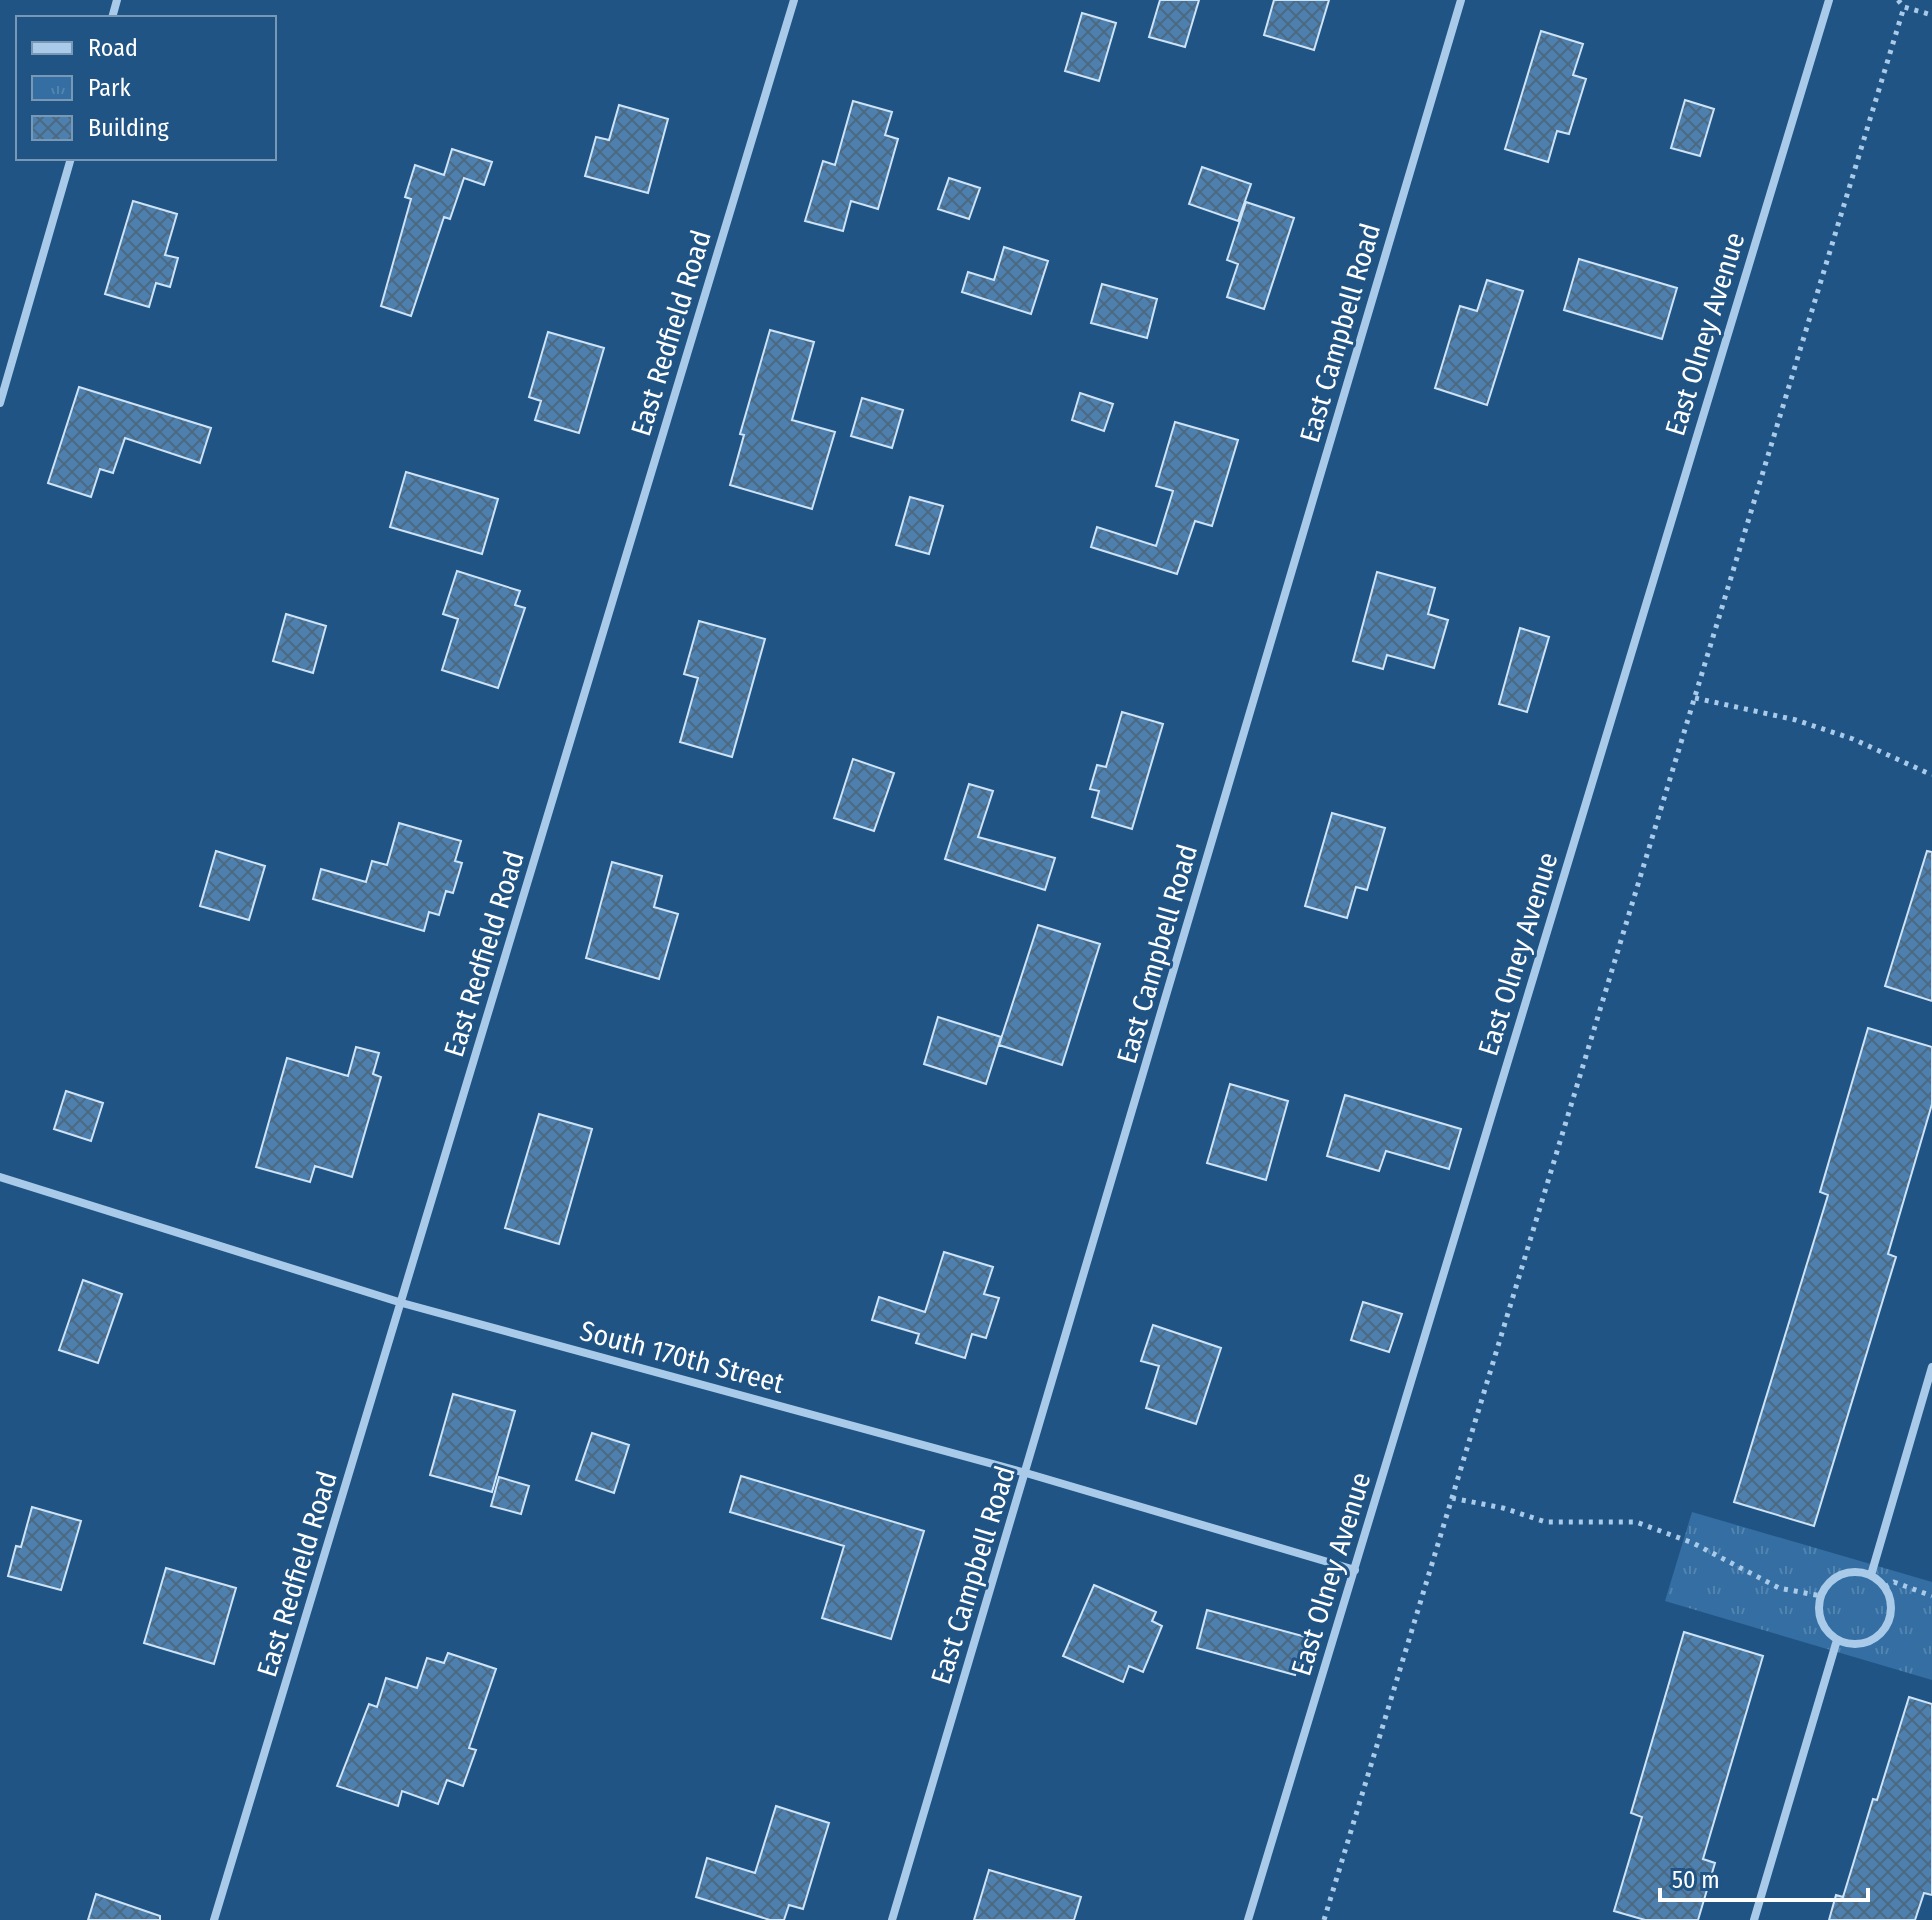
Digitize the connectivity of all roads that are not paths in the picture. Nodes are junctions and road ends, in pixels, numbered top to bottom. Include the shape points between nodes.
1 (794, 0) edge
2 (1461, 0) edge
3 (1829, 0) edge
4 (70, 160) edge
5 (0, 403) edge
6 (0, 1177) edge
7 (402, 1303) junction
8 (1932, 1367) edge
9 (1026, 1473) junction
10 (1355, 1570) junction
11 (1871, 1575) junction
12 (1837, 1640) junction
13 (214, 1920) edge
14 (892, 1920) edge
15 (1248, 1920) edge
16 (1754, 1920) edge

1 - 7 street, East Redfield Road
2 - 9 street, East Campbell Road
3 - 10 street, East Olney Avenue
4 - 5 street
6 - 7 street, South 170th Street
7 - 9 street, South 170th Street
7 - 13 street, East Redfield Road
8 - 11 street
9 - 10 street, South 170th Street
9 - 14 street, East Campbell Road
10 - 15 street, East Olney Avenue
11 - 12 street via 1853,1571 1826,1586 1818,1607 1823,1625
11 - 12 street via 1885,1587 1891,1608 1884,1630 1861,1643
12 - 16 street

